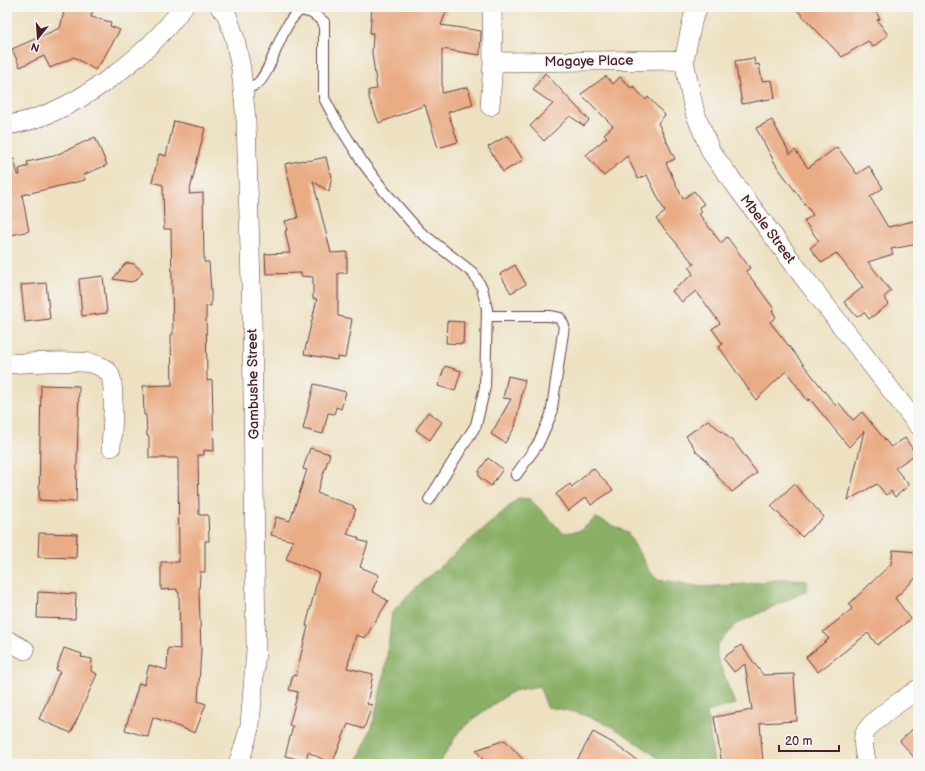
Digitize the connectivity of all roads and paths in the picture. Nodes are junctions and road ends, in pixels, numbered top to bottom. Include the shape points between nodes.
1 (183, 7) edge
2 (220, 7) edge
3 (492, 7) edge
4 (698, 7) edge
5 (684, 60) junction
6 (493, 62) junction
7 (243, 87) junction
8 (490, 106) dead end
9 (7, 125) edge
10 (487, 316) junction
11 (7, 364) edge
12 (918, 425) edge
13 (112, 447) dead end
14 (516, 475) dead end
15 (429, 500) dead end
16 (7, 640) edge
17 (25, 650) dead end
18 (918, 688) edge
19 (238, 764) edge
20 (867, 764) edge

1 - 9 street via 175,19 144,50 122,70 89,93 45,115
2 - 7 street, Gambushe Street via 227,15 235,39
3 - 6 street
4 - 5 street, Mbele Street via 692,18
5 - 6 street, Magaye Place
5 - 12 street, Mbele Street via 690,96 711,152
6 - 8 street
7 - 10 lane via 256,85 264,77 277,44 296,13 301,10 312,13 324,22 324,98 334,117 363,163 419,232 473,273 482,288
7 - 19 street, Gambushe Street via 252,323 256,650 250,725
10 - 14 lane via 550,316 560,318 564,326 551,415 538,444
10 - 15 lane via 484,388 476,425
11 - 13 street via 75,362 92,363 103,368 109,374 112,385
16 - 17 street
18 - 20 street via 867,729 864,735

